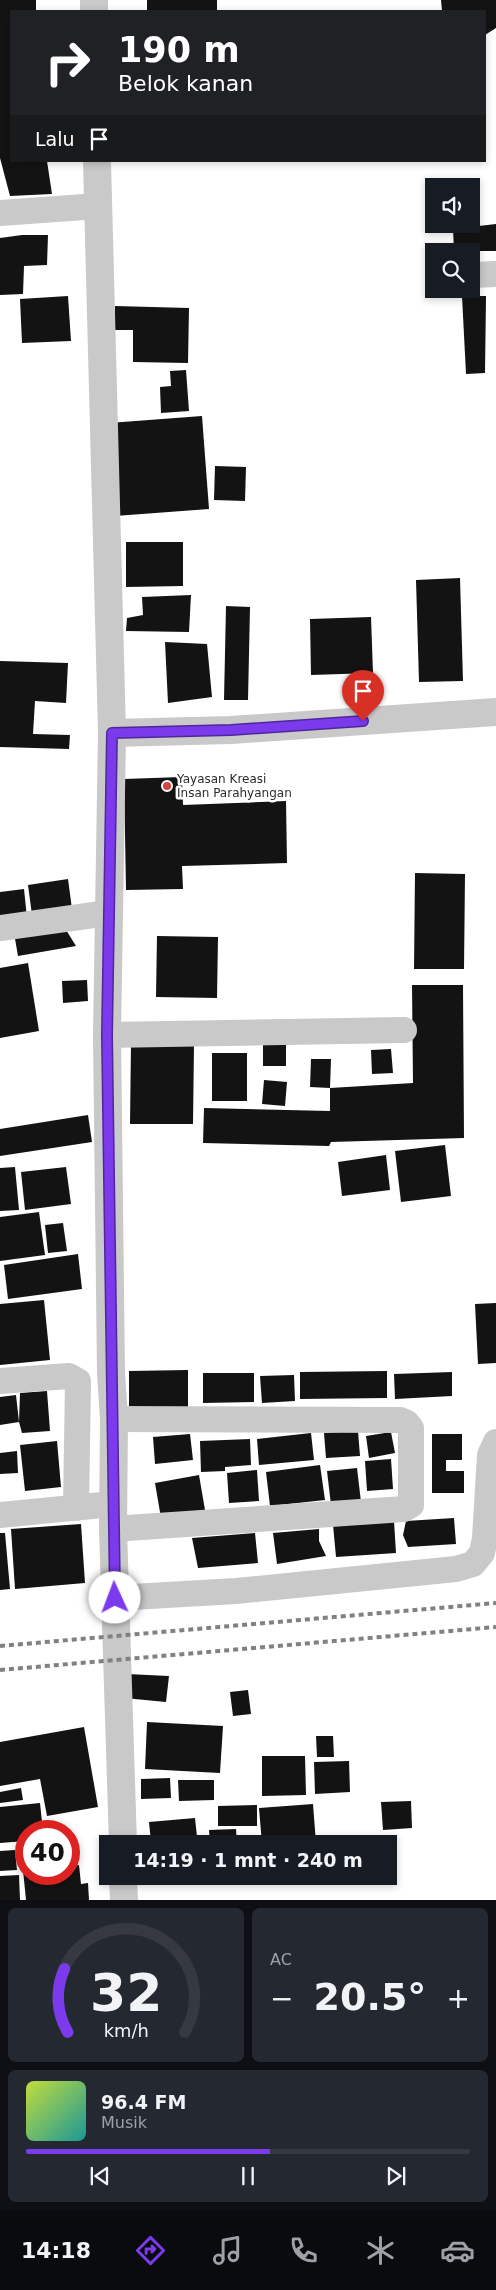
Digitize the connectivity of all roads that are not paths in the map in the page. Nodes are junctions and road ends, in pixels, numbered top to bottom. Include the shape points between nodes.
1 (98, 162) edge
2 (98, 206) junction
3 (0, 213) edge
4 (496, 274) edge
5 (480, 275) edge
6 (496, 712) edge
7 (112, 733) junction
8 (108, 913) junction
9 (0, 928) edge
10 (404, 1030) dead end
11 (107, 1035) junction
12 (0, 1381) edge
13 (114, 1419) junction
14 (496, 1442) edge
15 (76, 1508) junction
16 (0, 1515) edge
17 (113, 1517) junction
18 (115, 1598) junction
19 (122, 1835) edge
20 (123, 1885) edge
21 (124, 1900) edge

1 - 2 street
2 - 3 street
2 - 7 street
4 - 5 street
6 - 7 street via 231,730
7 - 8 street
8 - 9 street
8 - 11 street
10 - 11 street
11 - 13 street
12 - 15 street via 69,1376 78,1381
13 - 17 street
13 - 17 street via 400,1420 411,1428 412,1505 404,1509
14 - 18 street via 490,1455 485,1538 482,1553 473,1564 456,1569 236,1591
15 - 16 street
15 - 17 street
17 - 18 street
18 - 19 street
20 - 21 street

